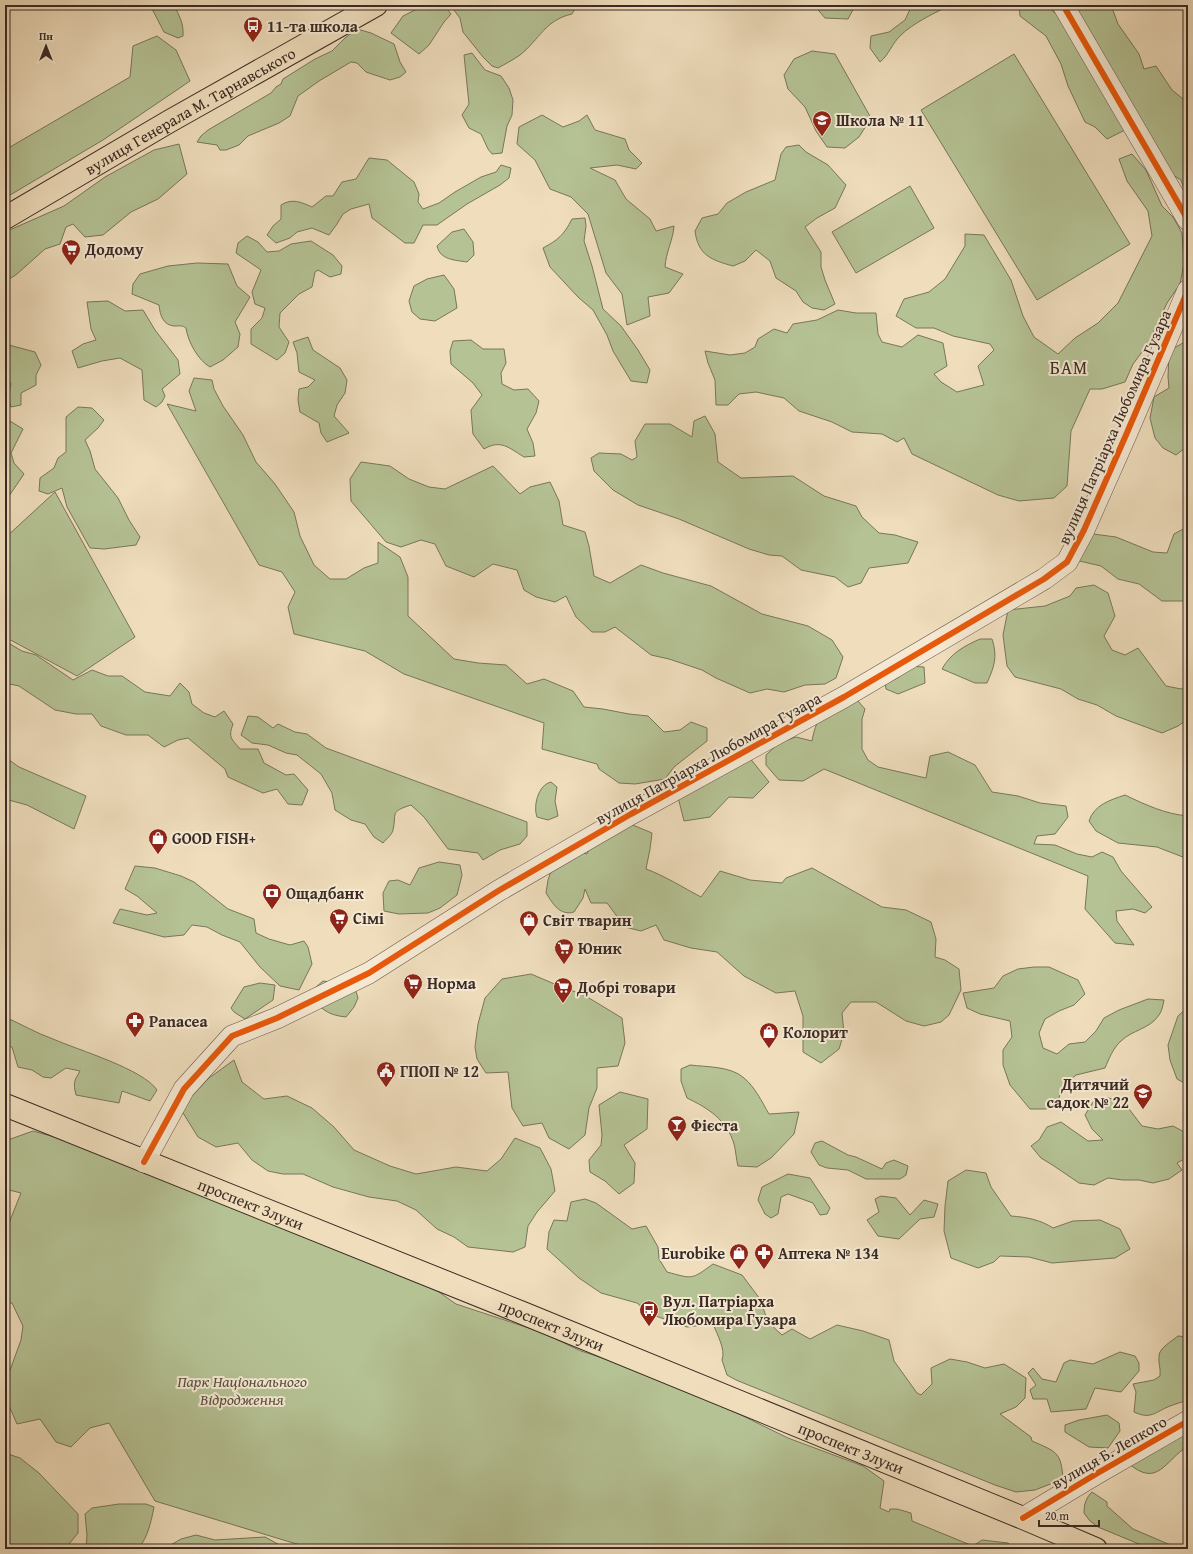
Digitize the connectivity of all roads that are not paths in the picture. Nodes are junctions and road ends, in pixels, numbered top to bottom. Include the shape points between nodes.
1 (376, 5) edge
2 (1063, 5) edge
3 (5, 218) edge
4 (1188, 220) edge
5 (1188, 290) edge
6 (5, 1106) edge
7 (144, 1162) junction
8 (1188, 1421) edge
9 (1023, 1518) junction
10 (1096, 1549) edge

1 - 3 main road, вулиця Генерала М. Тарнавського via 176,117
2 - 4 street
5 - 7 street, вулиця Патріарха Любомира Гузара via 1084,530 1067,562 1044,579 844,697 631,814 498,891 370,973 277,1018 232,1036 184,1089
6 - 7 main road, проспект Злуки
7 - 9 main road, проспект Злуки
8 - 9 street, вулиця Б. Лепкого
9 - 10 main road, проспект Злуки

